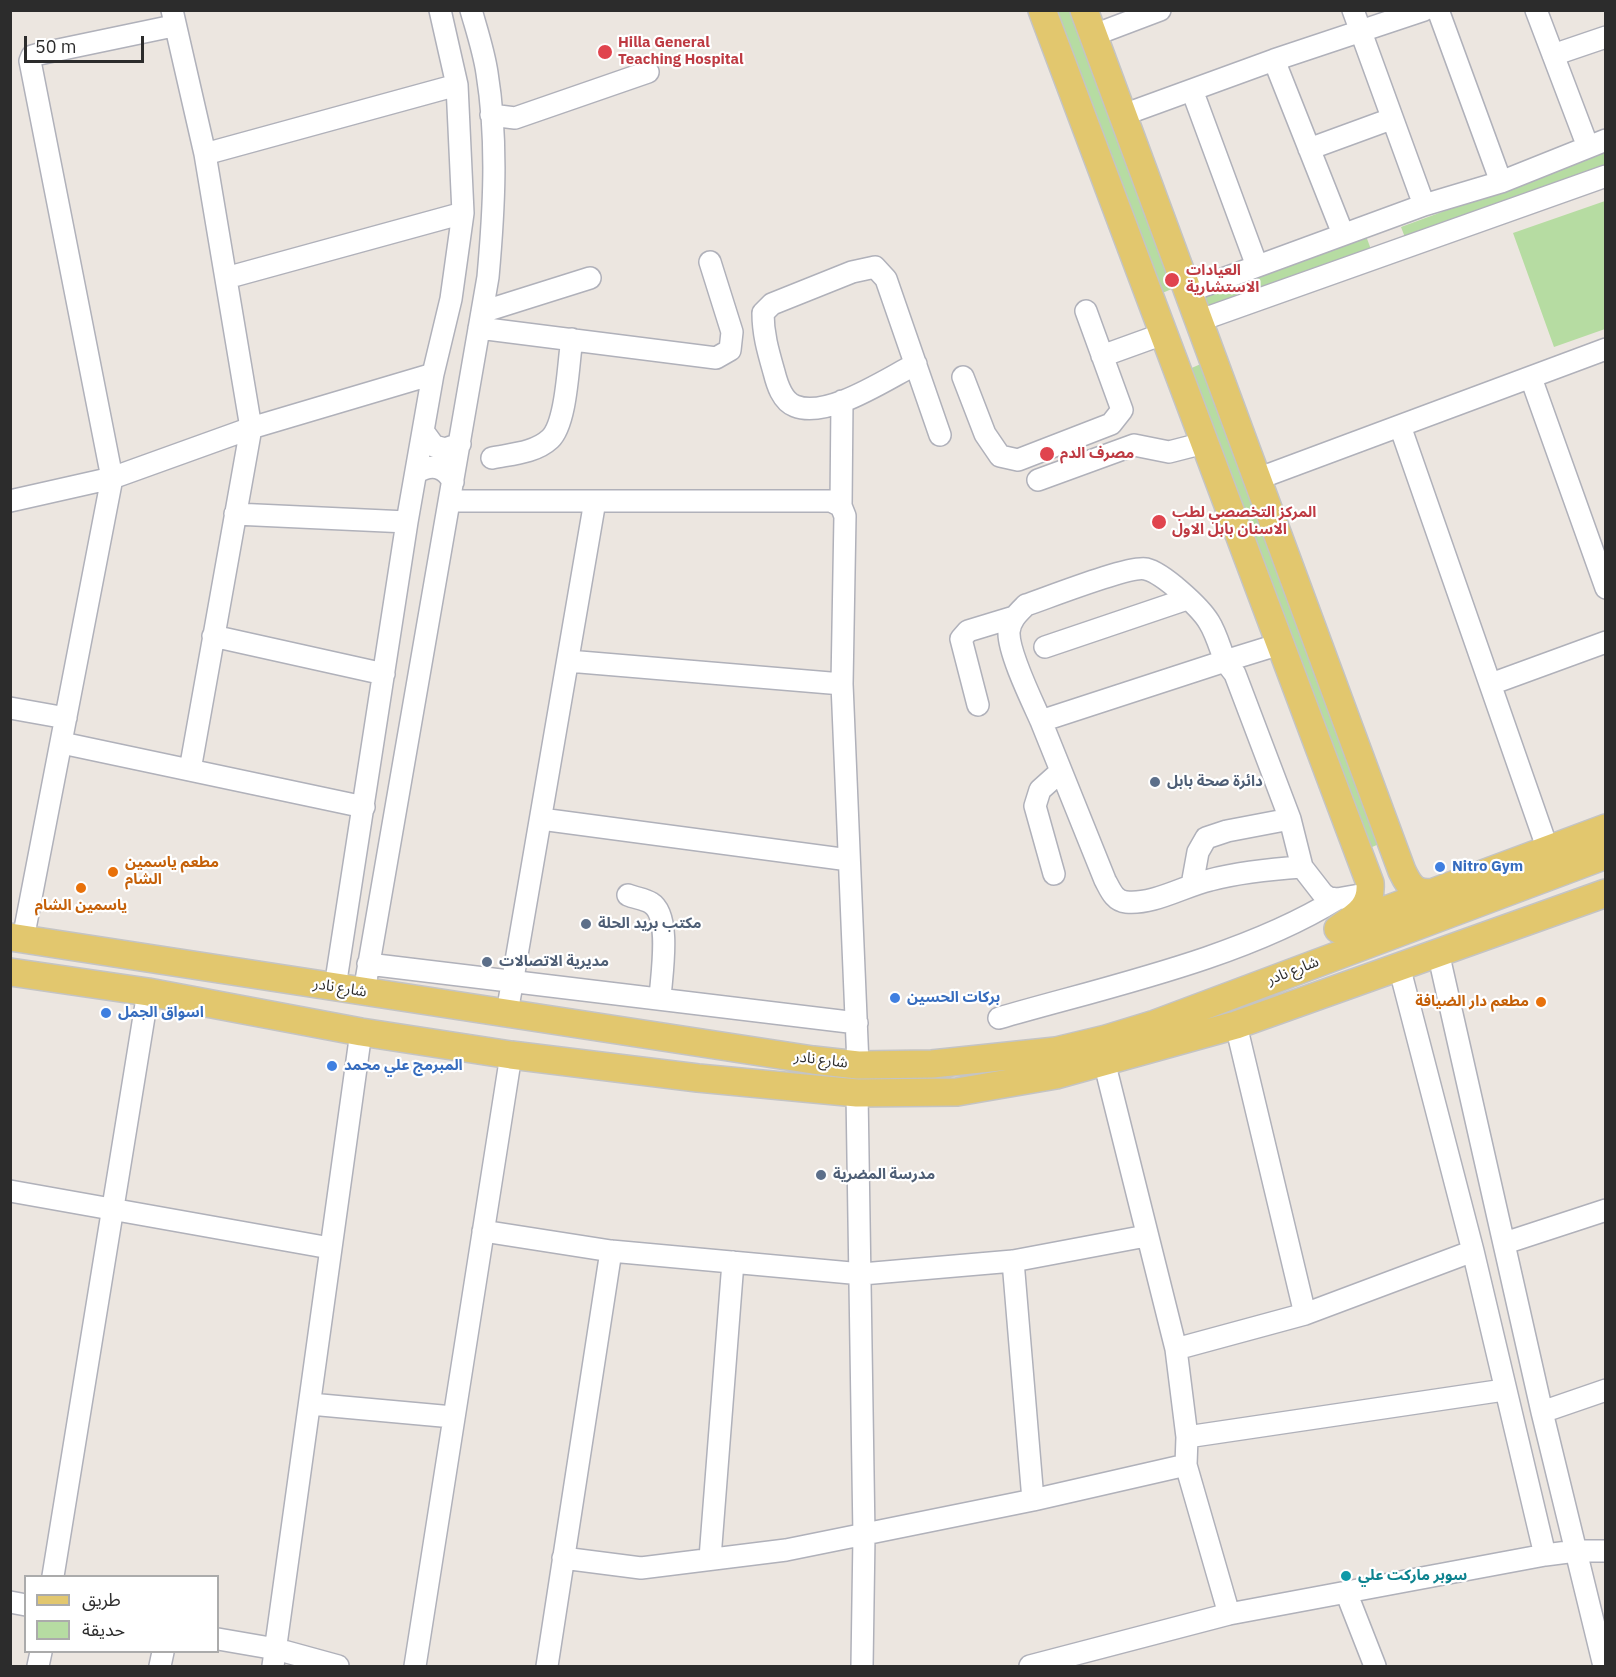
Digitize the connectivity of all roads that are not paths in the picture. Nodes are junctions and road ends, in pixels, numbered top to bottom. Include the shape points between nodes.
1 (440, 10) edge
2 (471, 10) edge
3 (1042, 10) edge
4 (1160, 10) edge
5 (1353, 10) edge
6 (1424, 10) edge
7 (1438, 10) edge
8 (1536, 10) edge
9 (172, 18) edge
10 (1089, 23) edge
11 (1360, 32) junction
12 (1605, 37) edge
13 (1553, 55) junction
14 (1274, 60) junction
15 (648, 72) dead end
16 (457, 85) junction
17 (1192, 90) junction
18 (491, 115) junction
19 (1123, 115) junction
20 (1391, 119) junction
21 (1597, 144) edge
22 (1309, 149) junction
23 (205, 153) junction
24 (1605, 176) edge
25 (1501, 182) junction
26 (1424, 205) junction
27 (463, 213) junction
28 (1383, 221) junction
29 (1343, 234) junction
30 (1394, 252) junction
31 (710, 262) dead end
32 (1257, 266) junction
33 (226, 278) junction
34 (590, 278) dead end
35 (1187, 292) junction
36 (1086, 311) dead end
37 (480, 320) junction
38 (1198, 321) junction
39 (1163, 334) junction
40 (572, 339) junction
41 (1605, 349) edge
42 (1102, 356) junction
43 (916, 364) junction
44 (433, 374) junction
45 (963, 377) dead end
46 (1531, 378) junction
47 (842, 402) junction
48 (1400, 426) junction
49 (251, 428) junction
50 (423, 431) junction
51 (940, 435) dead end
52 (1204, 443) junction
53 (460, 444) junction
54 (492, 458) dead end
55 (416, 473) junction
56 (112, 478) junction
57 (1257, 479) junction
58 (1038, 480) dead end
59 (452, 491) junction
60 (10, 501) edge
61 (595, 501) junction
62 (841, 506) junction
63 (235, 514) junction
64 (407, 522) junction
65 (1605, 588) edge
66 (1187, 599) junction
67 (1014, 617) junction
68 (213, 636) junction
69 (1605, 642) edge
70 (1280, 644) junction
71 (1044, 647) dead end
72 (1225, 661) junction
73 (568, 662) junction
74 (384, 674) junction
75 (842, 684) junction
76 (1491, 684) junction
77 (978, 705) dead end
78 (10, 708) edge
79 (66, 718) junction
80 (1041, 721) junction
81 (62, 742) junction
82 (190, 770) junction
83 (1059, 772) junction
84 (364, 807) junction
85 (541, 819) junction
86 (1290, 819) junction
87 (1605, 828) edge
88 (1392, 844) junction
89 (1548, 850) junction
90 (1605, 855) edge
91 (1360, 856) junction
92 (849, 860) junction
93 (1302, 867) junction
94 (1054, 874) dead end
95 (1192, 885) junction
96 (1436, 892) junction
97 (1371, 893) junction
98 (628, 895) dead end
99 (1337, 899) junction
100 (1604, 900) edge
101 (1338, 929) junction
102 (17, 938) edge
103 (342, 948) junction
104 (1438, 952) junction
105 (369, 960) junction
106 (1399, 966) junction
107 (10, 972) edge
108 (1276, 977) junction
109 (513, 981) junction
110 (335, 987) junction
111 (148, 992) junction
112 (364, 992) junction
113 (660, 999) junction
114 (507, 1013) junction
115 (999, 1018) dead end
116 (856, 1023) junction
117 (1236, 1025) junction
118 (361, 1032) junction
119 (643, 1034) junction
120 (705, 1044) junction
121 (511, 1055) junction
122 (1104, 1061) junction
123 (858, 1065) junction
124 (638, 1069) junction
125 (698, 1078) junction
126 (857, 1093) junction
127 (10, 1191) edge
128 (113, 1208) junction
129 (1605, 1210) edge
130 (483, 1232) junction
131 (1146, 1236) junction
132 (1505, 1243) junction
133 (330, 1248) junction
134 (611, 1251) junction
135 (1473, 1251) junction
136 (1013, 1261) junction
137 (733, 1262) junction
138 (1509, 1264) junction
139 (1477, 1273) junction
140 (862, 1274) junction
141 (1305, 1314) junction
142 (1176, 1349) junction
143 (1504, 1390) junction
144 (1605, 1390) edge
145 (310, 1404) junction
146 (1542, 1412) junction
147 (453, 1417) junction
148 (1187, 1437) junction
149 (1186, 1465) junction
150 (1033, 1500) junction
151 (864, 1536) junction
152 (1576, 1551) junction
153 (1605, 1551) edge
154 (1545, 1555) junction
155 (710, 1557) junction
156 (563, 1558) junction
157 (53, 1575) edge
158 (1346, 1592) junction
159 (1229, 1614) junction
160 (219, 1639) edge
161 (274, 1658) edge
162 (338, 1666) edge
163 (415, 1666) edge
164 (547, 1666) edge
165 (862, 1666) edge
166 (1030, 1666) edge
167 (1375, 1666) edge
168 (1604, 1666) edge

1 - 16 street
2 - 18 street via 487,73
3 - 39 main road
4 - 10 street
5 - 11 street
6 - 11 street
7 - 25 street
8 - 13 street
9 - 23 street
9 - 56 street via 32,56 30,61
10 - 19 main road
11 - 14 street
11 - 20 street
12 - 13 street
13 - 21 street
14 - 17 street
14 - 22 street
15 - 18 street via 515,118
16 - 23 street
16 - 27 street
17 - 19 street
17 - 32 street
18 - 37 street via 494,208
19 - 35 main road
20 - 22 street
20 - 26 street
21 - 25 street
22 - 29 street
23 - 33 street
24 - 30 street
25 - 26 street
26 - 28 street
27 - 33 street
27 - 44 street via 451,299
28 - 29 street
28 - 30 street
29 - 32 street
30 - 38 street
31 - 40 street via 732,332 730,350 716,358
32 - 35 street
33 - 49 street
34 - 37 street
35 - 38 main road
36 - 42 street
37 - 40 street
37 - 53 street
38 - 57 main road
39 - 42 street
39 - 52 main road
40 - 54 street via 559,426 549,439 530,450
41 - 46 street
42 - 45 street via 1122,410 1111,424 1018,460 1000,456 985,434
43 - 47 street
43 - 47 street via 886,279 874,267 772,304 763,313 763,334 779,390 793,406 814,410
43 - 51 street
44 - 49 street
44 - 50 street
46 - 48 street
46 - 65 street
47 - 62 street
48 - 57 street
48 - 76 street
49 - 56 street
49 - 63 street
50 - 53 street via 434,447 445,449
50 - 55 street
52 - 58 street via 1169,452 1134,445
52 - 70 main road
53 - 59 street
55 - 59 street via 437,467 446,471
55 - 64 street
56 - 60 street
56 - 79 street
57 - 88 main road
59 - 61 street
59 - 105 street
61 - 62 street via 831,501
61 - 73 street
62 - 75 street via 845,516
63 - 64 street
63 - 68 street
64 - 74 street
66 - 67 street via 1158,574 1144,568 1026,605
66 - 71 street
66 - 72 street via 1209,622
67 - 77 street via 968,631 961,639
67 - 80 street via 1009,632 1013,651
68 - 74 street
68 - 82 street
69 - 76 street
70 - 72 street
70 - 91 main road
72 - 80 street
72 - 86 street via 1235,674
73 - 75 street
73 - 85 street
74 - 84 street
75 - 92 street
76 - 89 street
78 - 79 street
79 - 81 street
80 - 83 street
81 - 82 street
81 - 102 street
82 - 84 street
83 - 94 street via 1040,790 1035,806
83 - 95 street via 1113,895 1119,900 1142,901
84 - 103 street
85 - 92 street
85 - 109 street
86 - 93 street
86 - 95 street via 1206,838 1198,852
87 - 89 main road
88 - 91 main road via 1393,856 1382,867 1371,868
88 - 96 main road via 1414,891
89 - 96 main road
90 - 108 main road, شارع نادر
91 - 97 main road
92 - 116 street
93 - 95 street via 1275,868
93 - 99 street via 1323,894
96 - 101 main road
97 - 99 street
97 - 101 main road via 1360,913
98 - 113 street via 651,903 660,913
99 - 115 street via 1298,921 1226,949
100 - 104 main road, شارع نادر
101 - 108 main road via 1300,965
102 - 110 main road, شارع نادر
103 - 105 street via 354,958
103 - 110 street
104 - 106 main road, شارع نادر
104 - 132 street
105 - 109 street
105 - 112 street
106 - 117 main road, شارع نادر
106 - 135 street
107 - 111 main road, شارع نادر
108 - 123 main road, شارع نادر via 1155,1024 1056,1051 932,1064
109 - 113 street
109 - 114 street
110 - 112 main road, شارع نادر
111 - 118 main road, شارع نادر
111 - 128 street
112 - 114 main road, شارع نادر
113 - 116 street
114 - 119 main road, شارع نادر
116 - 123 street
117 - 122 main road, شارع نادر
117 - 141 street
118 - 121 main road, شارع نادر
118 - 133 street
119 - 120 main road, شارع نادر
119 - 124 main road via 647,1048
120 - 123 main road, شارع نادر
120 - 125 main road via 693,1063
121 - 124 main road, شارع نادر
121 - 130 street
122 - 126 main road, شارع نادر via 1007,1086 907,1095
122 - 131 street
124 - 125 main road, شارع نادر
125 - 126 main road, شارع نادر
126 - 140 street
127 - 128 street
128 - 133 street
128 - 157 street
129 - 132 street
130 - 134 street
130 - 147 street
131 - 136 street
131 - 142 street
132 - 138 street
133 - 145 street
134 - 137 street
134 - 156 street
135 - 139 street
135 - 141 street
136 - 140 street
136 - 150 street
137 - 140 street
137 - 155 street
138 - 139 street
138 - 146 street
139 - 143 street
140 - 151 street
141 - 142 street
142 - 148 street
143 - 148 street
143 - 154 street
144 - 146 street
145 - 147 street
145 - 161 street
146 - 152 street
147 - 163 street
148 - 149 street
149 - 150 street
149 - 159 street
150 - 151 street
151 - 155 street via 786,1550
151 - 165 street
152 - 153 street
152 - 154 street
152 - 168 street
154 - 158 street
155 - 156 street via 641,1568
156 - 164 street
158 - 159 street
158 - 167 street
159 - 166 street
160 - 161 street
161 - 162 street

